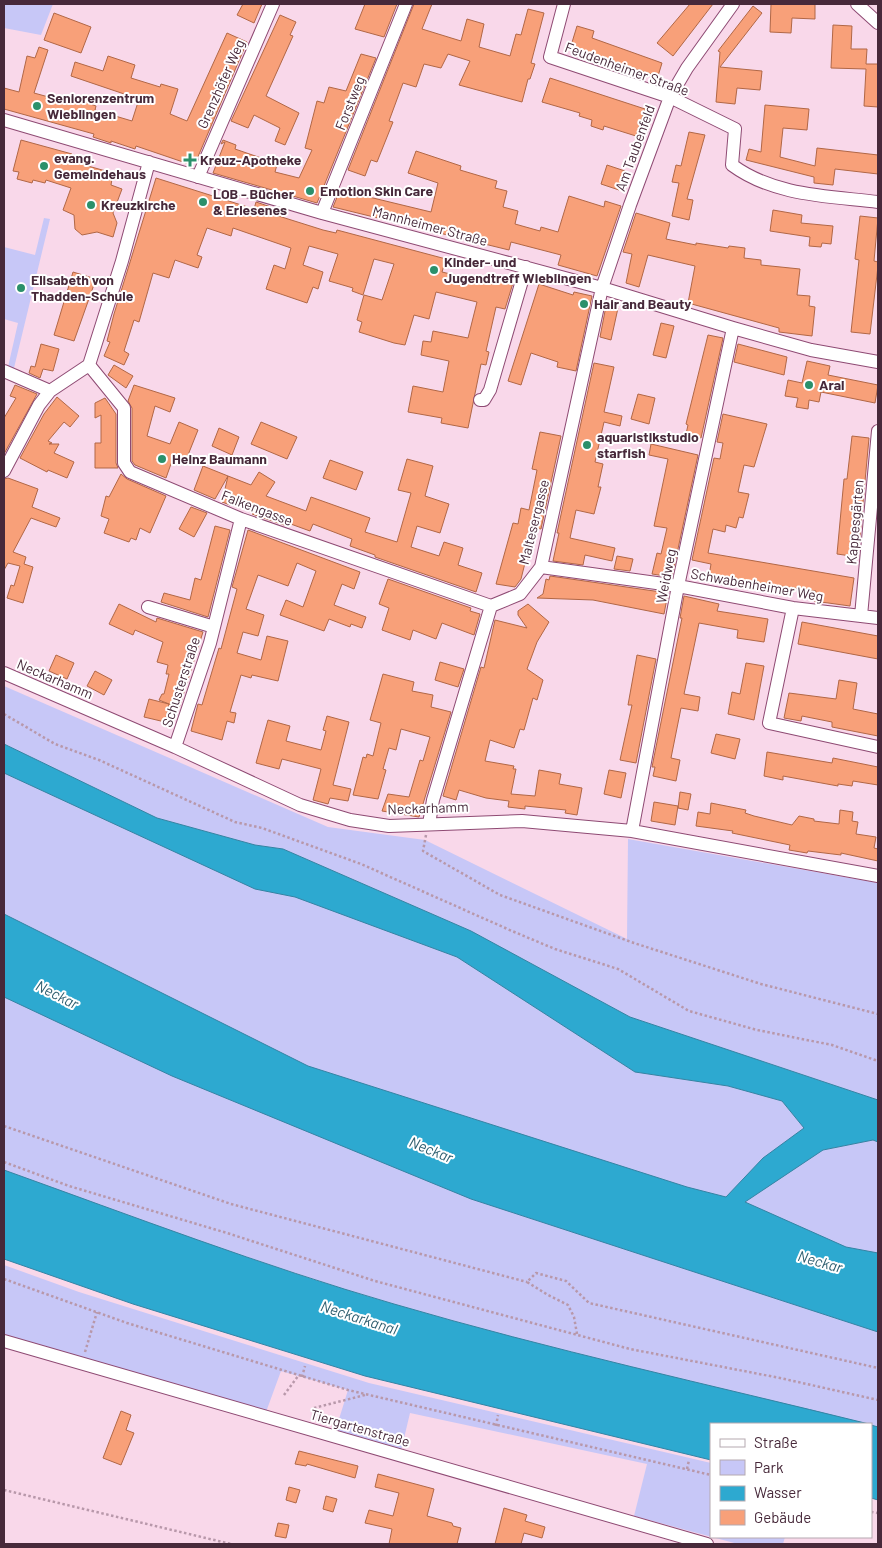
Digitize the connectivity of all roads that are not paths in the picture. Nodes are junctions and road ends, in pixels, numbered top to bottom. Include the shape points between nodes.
1 (273, 4) edge
2 (406, 4) edge
3 (564, 4) edge
4 (734, 4) edge
5 (857, 4) edge
6 (878, 23) edge
7 (670, 97) junction
8 (4, 120) edge
9 (149, 162) junction
10 (198, 177) junction
11 (878, 202) edge
12 (322, 213) junction
13 (526, 267) junction
14 (602, 288) junction
15 (733, 328) junction
16 (878, 362) edge
17 (89, 365) junction
18 (4, 370) edge
19 (50, 391) junction
20 (480, 400) dead end
21 (878, 431) edge
22 (4, 471) edge
23 (241, 519) junction
24 (541, 567) junction
25 (678, 586) junction
26 (490, 606) junction
27 (148, 607) dead end
28 (792, 608) junction
29 (861, 616) junction
30 (878, 618) edge
31 (214, 627) junction
32 (4, 673) edge
33 (176, 747) junction
34 (878, 747) edge
35 (430, 824) junction
36 (632, 831) junction
37 (878, 876) edge
38 (4, 1341) edge
39 (707, 1544) edge

1 - 10 street, Grenzhöfer Weg
2 - 12 street, Forstweg
3 - 7 street, Feudenheimer Straße via 550,57
4 - 7 street, Am Taubenfeld
5 - 6 street
7 - 11 street, Feudenheimer Straße via 735,129 732,165 750,178 793,192
7 - 14 street, Am Taubenfeld
8 - 9 street, Mannheimer Straße
9 - 10 street, Mannheimer Straße
9 - 17 street
10 - 12 street, Mannheimer Straße
12 - 13 street, Mannheimer Straße
13 - 14 street, Mannheimer Straße
13 - 20 street via 490,390 484,400
14 - 15 street, Mannheimer Straße
14 - 24 street, Maltesergasse
15 - 16 street, Mannheimer Straße via 811,350
15 - 25 street, Weidweg
17 - 19 street
17 - 23 street, Falkengasse via 124,408 124,463 130,472
18 - 19 street
19 - 22 street
21 - 29 street, Kappesgärten
23 - 26 street, Falkengasse
23 - 31 street, Schusterstraße
24 - 25 street, Schwabenheimer Weg
24 - 26 street, Maltesergasse via 520,594
25 - 28 street, Schwabenheimer Weg
25 - 36 street, Weidweg
26 - 35 street via 433,800
27 - 31 street, Schusterstraße
28 - 29 street, Schwabenheimer Weg
28 - 34 street via 769,723
29 - 30 street, Schwabenheimer Weg
31 - 33 street, Schusterstraße
32 - 33 street, Neckarhamm
33 - 35 street, Neckarhamm via 300,805 350,820 389,826
35 - 36 street, Neckarhamm via 522,822
36 - 37 street, Neckarhamm
38 - 39 street, Tiergartenstraße

